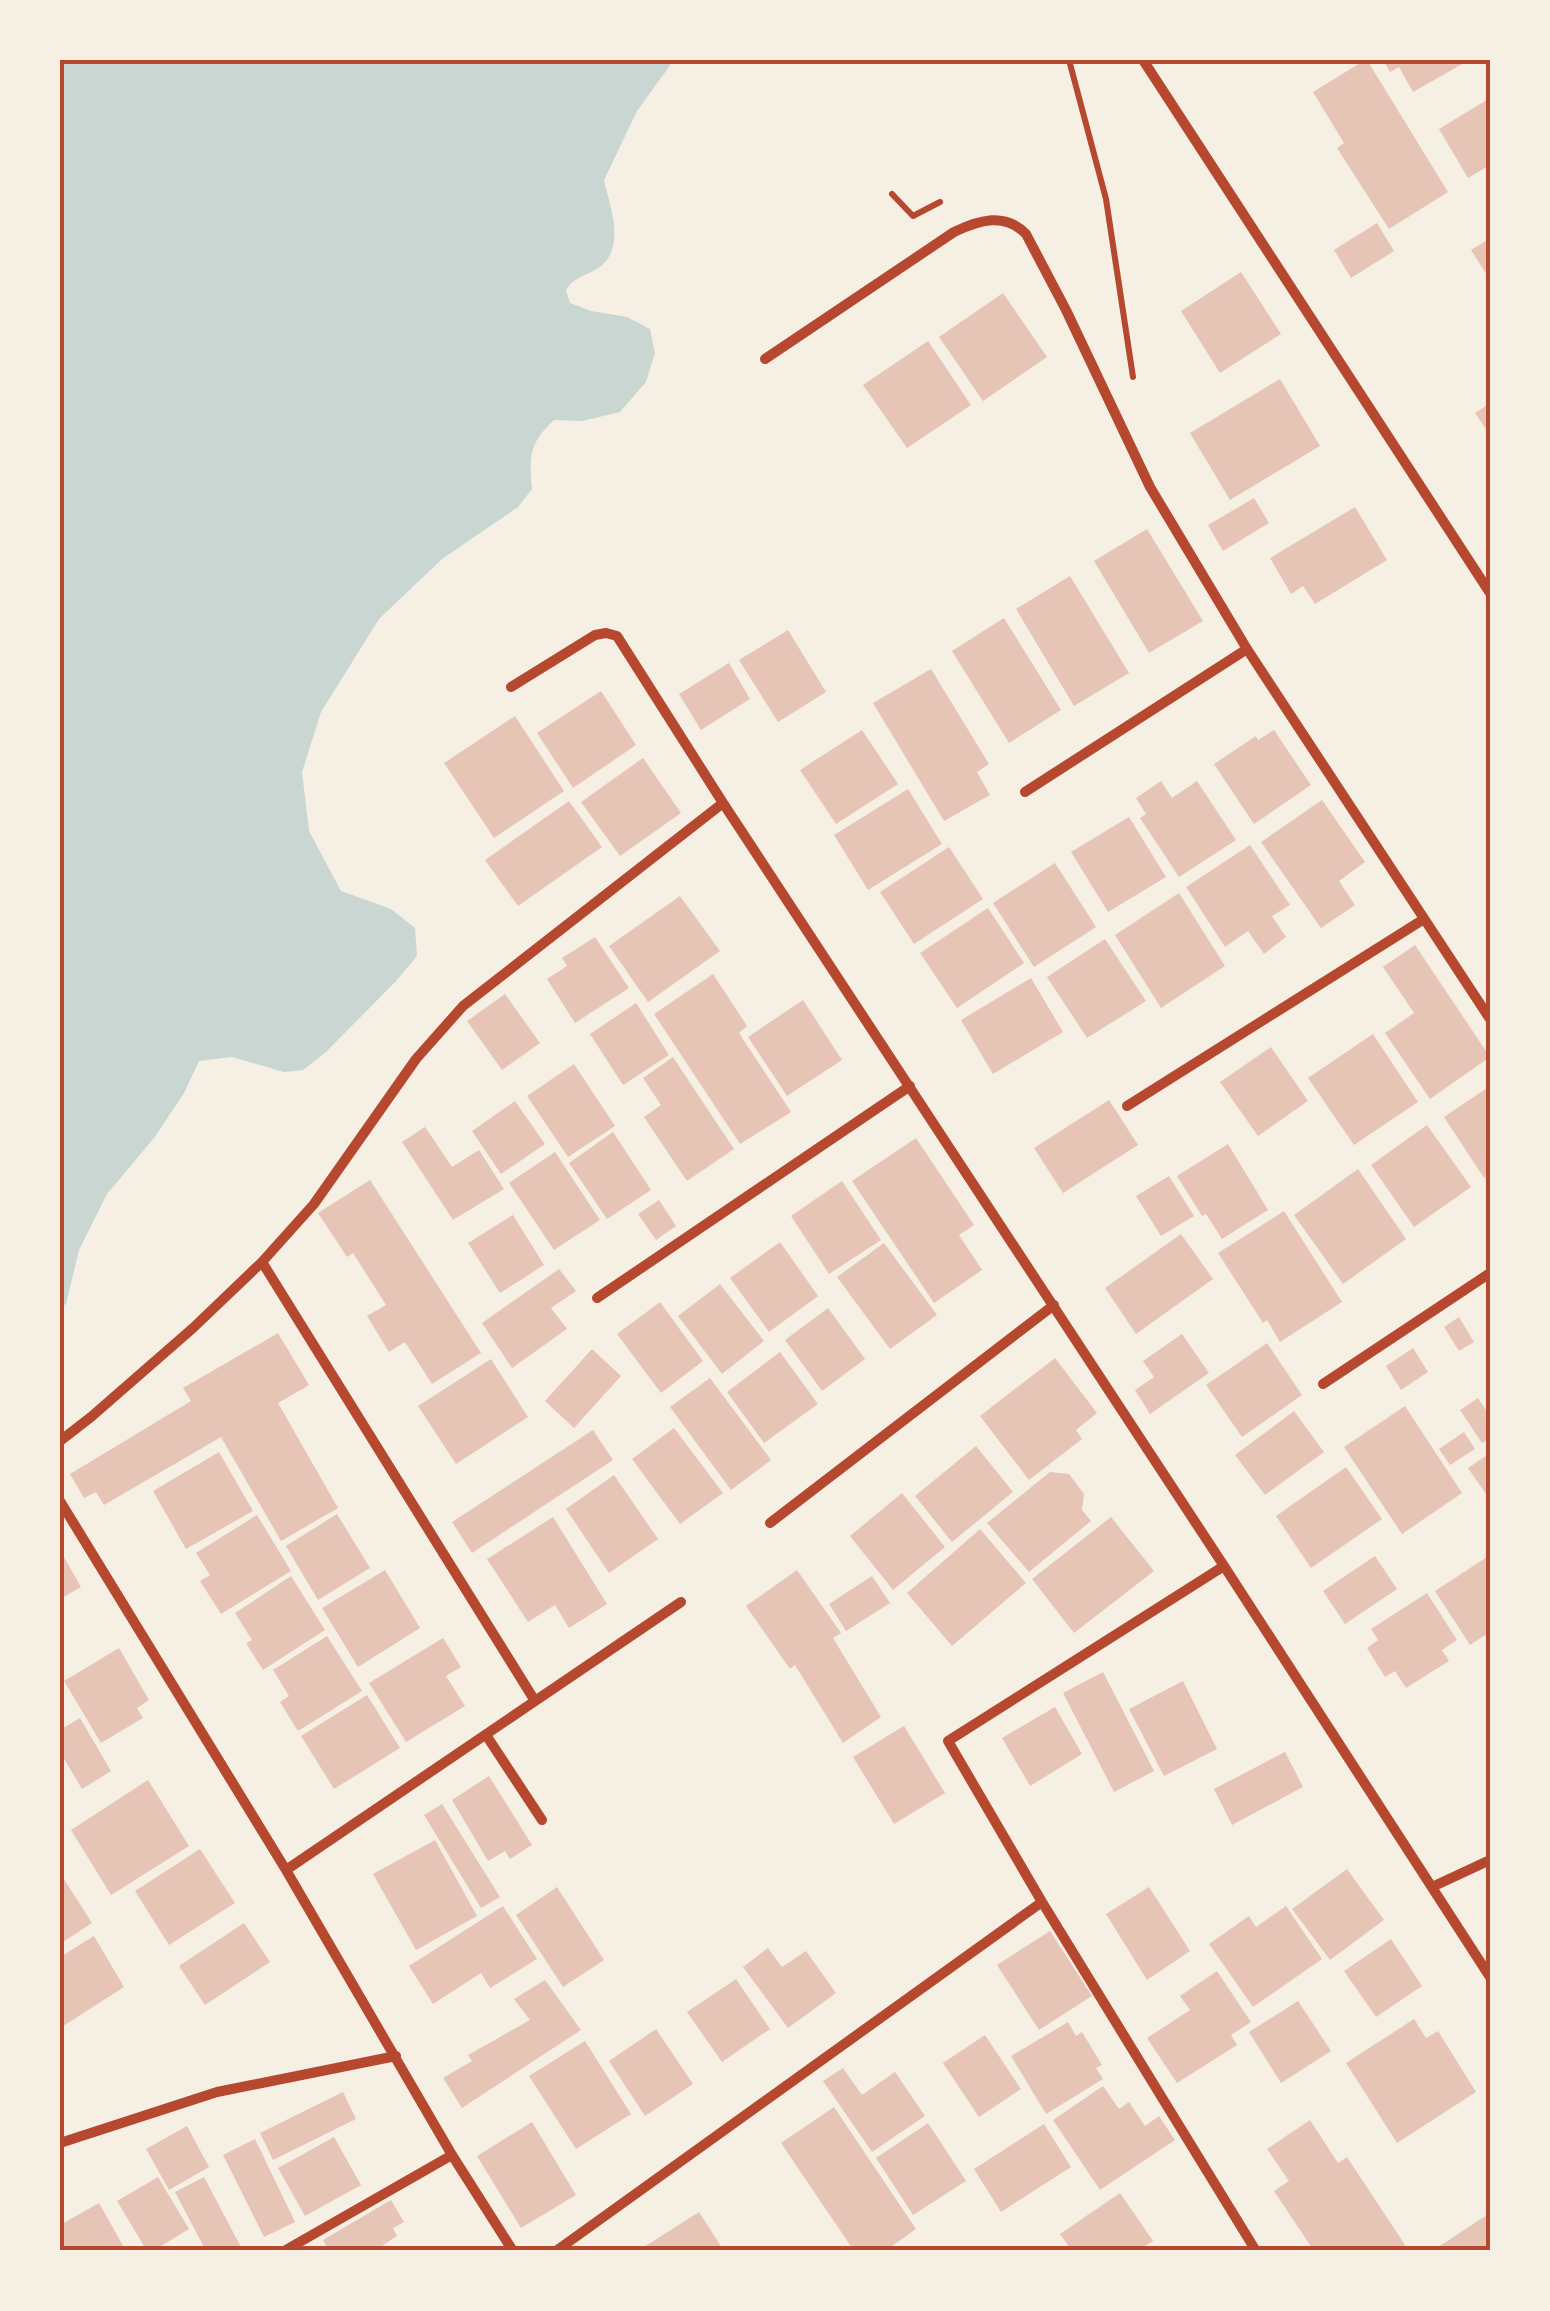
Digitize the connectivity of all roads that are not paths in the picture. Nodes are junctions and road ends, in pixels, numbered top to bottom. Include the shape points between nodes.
1 (1143, 60) edge
2 (764, 359) dead end
3 (1490, 593) edge
4 (1248, 649) junction
5 (510, 687) dead end
6 (1025, 792) dead end
7 (723, 803) junction
8 (1424, 920) junction
9 (1490, 1019) edge
10 (910, 1086) junction
11 (1127, 1106) dead end
12 (262, 1262) junction
13 (1490, 1274) edge
14 (597, 1298) dead end
15 (1054, 1306) junction
16 (1324, 1384) dead end
17 (60, 1441) edge
18 (60, 1501) edge
19 (770, 1524) dead end
20 (1224, 1566) junction
21 (681, 1602) dead end
22 (535, 1701) junction
23 (486, 1735) junction
24 (542, 1820) dead end
25 (1490, 1860) edge
26 (286, 1870) junction
27 (1432, 1887) junction
28 (1042, 1902) junction
29 (1490, 1977) edge
30 (396, 2056) junction
31 (60, 2143) edge
32 (452, 2155) junction
33 (284, 2251) edge
34 (512, 2251) edge
35 (556, 2251) edge
36 (1256, 2251) edge

1 - 3 street
2 - 4 street via 954,232 989,220 1018,226 1150,487
4 - 6 street
4 - 8 street
5 - 7 street via 595,635 616,636
7 - 10 street
7 - 12 street via 463,1006 416,1059 314,1204
8 - 9 street
8 - 11 street
10 - 14 street
10 - 15 street
12 - 17 street
12 - 22 street
13 - 16 street
15 - 19 street
15 - 20 street
18 - 26 street
20 - 27 street
20 - 28 street via 948,1742
21 - 22 street
22 - 23 street
23 - 24 street
23 - 26 street
25 - 27 street
26 - 30 street
27 - 29 street
28 - 35 street
28 - 36 street
30 - 31 street via 217,2092
30 - 32 street
32 - 33 street
32 - 34 street

